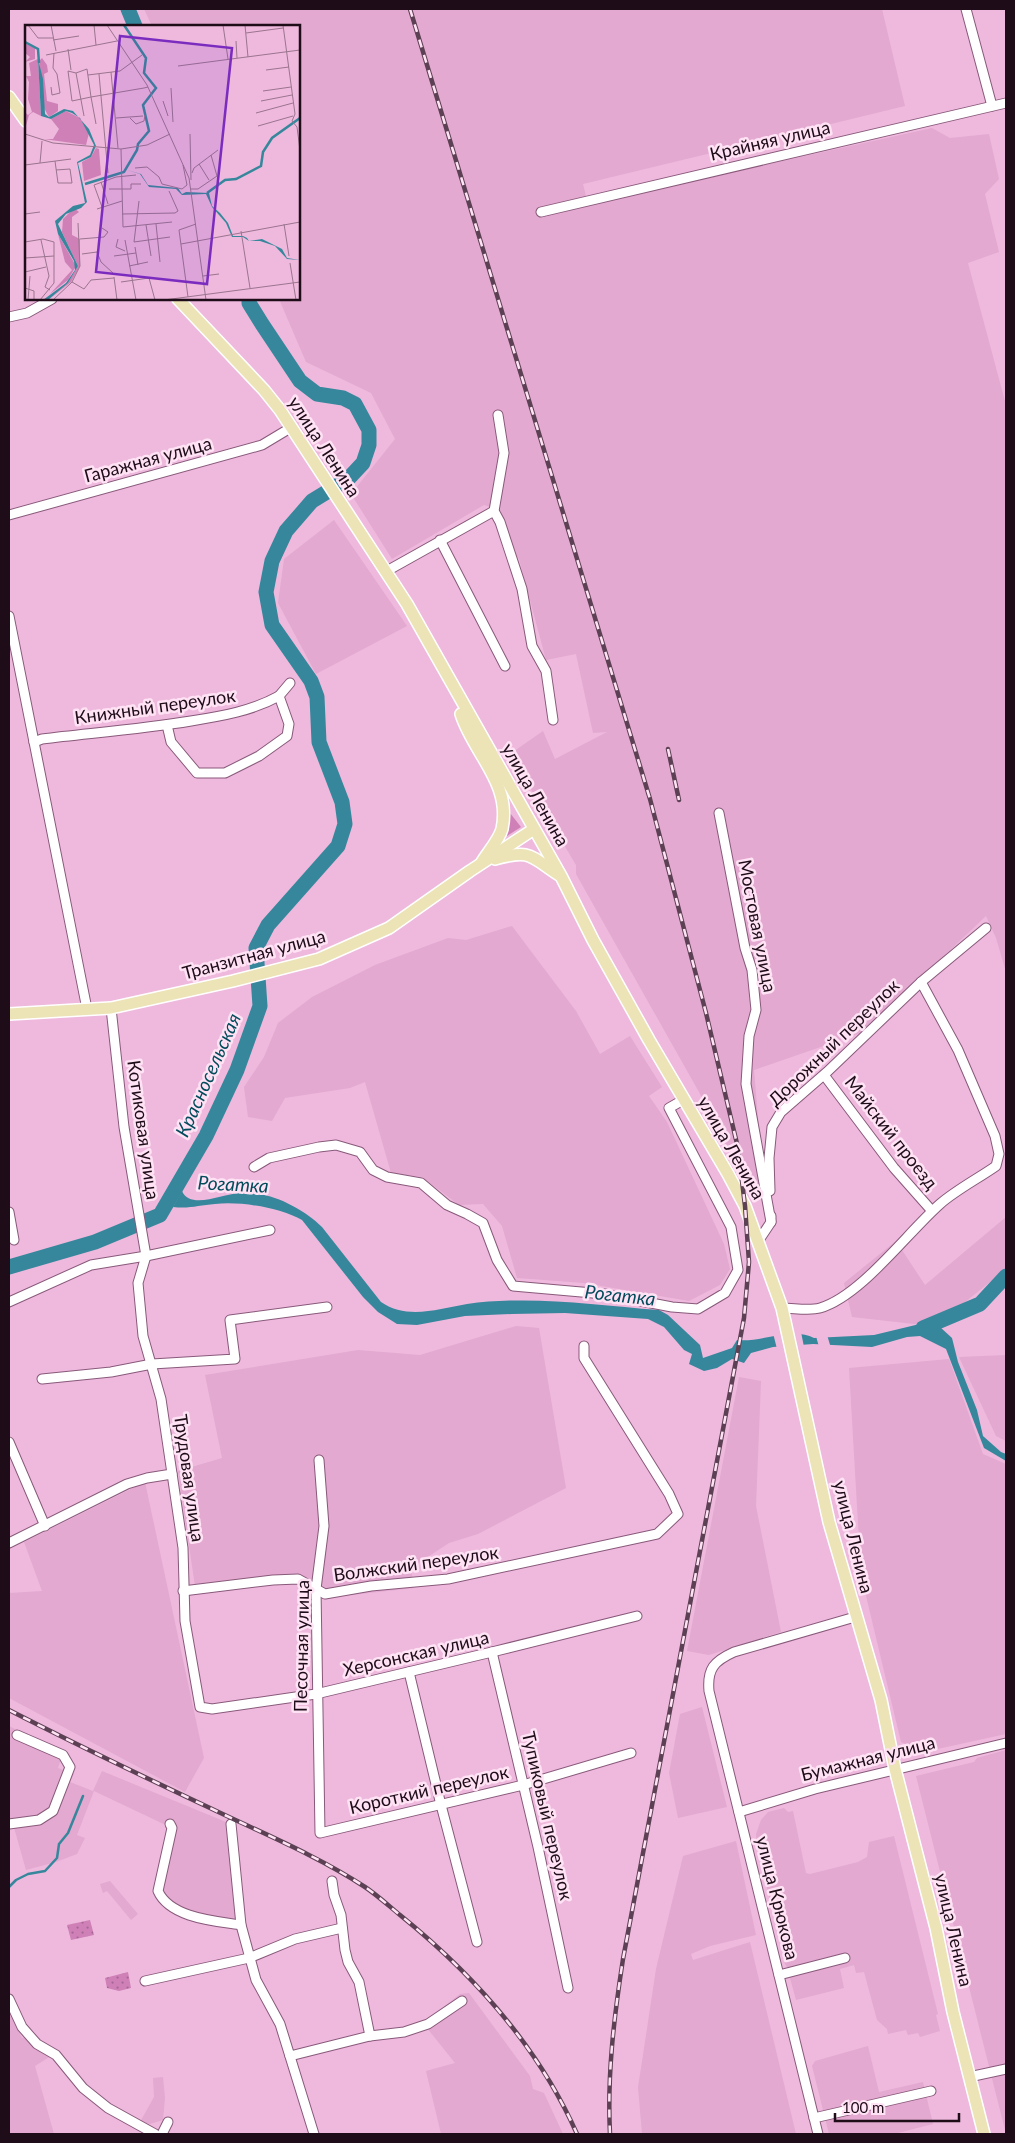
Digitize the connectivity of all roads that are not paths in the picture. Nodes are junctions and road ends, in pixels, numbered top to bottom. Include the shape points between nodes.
1 (966, 9) edge
2 (9, 98) edge
3 (1006, 102) edge
4 (992, 106) junction
5 (25, 120) edge
6 (541, 212) dead end
7 (50, 300) edge
8 (179, 300) edge
9 (9, 317) edge
10 (498, 415) dead end
11 (292, 427) junction
12 (494, 511) junction
13 (9, 515) edge
14 (440, 540) junction
15 (385, 572) junction
16 (9, 616) edge
17 (505, 666) dead end
18 (290, 683) dead end
19 (453, 686) junction
20 (280, 696) junction
21 (553, 720) dead end
22 (167, 725) junction
23 (34, 742) junction
24 (719, 813) dead end
25 (534, 829) junction
26 (480, 866) junction
27 (561, 876) junction
28 (986, 928) dead end
29 (921, 982) junction
30 (111, 1008) junction
31 (87, 1009) junction
32 (9, 1014) edge
33 (824, 1075) junction
34 (683, 1100) junction
35 (254, 1167) dead end
36 (932, 1211) junction
37 (9, 1212) edge
38 (771, 1222) junction
39 (270, 1230) dead end
40 (14, 1240) dead end
41 (759, 1240) junction
42 (146, 1256) junction
43 (9, 1302) edge
44 (328, 1307) dead end
45 (783, 1313) junction
46 (584, 1346) dead end
47 (152, 1364) junction
48 (42, 1379) dead end
49 (9, 1442) edge
50 (319, 1460) dead end
51 (172, 1474) junction
52 (45, 1526) junction
53 (9, 1543) edge
54 (316, 1590) junction
55 (183, 1591) junction
56 (637, 1616) dead end
57 (855, 1617) junction
58 (492, 1652) junction
59 (409, 1672) junction
60 (316, 1694) junction
61 (200, 1707) joint
62 (17, 1735) dead end
63 (1006, 1742) edge
64 (631, 1752) dead end
65 (895, 1769) junction
66 (523, 1785) junction
67 (441, 1805) junction
68 (739, 1812) junction
69 (9, 1824) edge
70 (170, 1824) dead end
71 (231, 1824) dead end
72 (320, 1833) joint
73 (332, 1882) dead end
74 (241, 1925) junction
75 (342, 1928) junction
76 (477, 1942) dead end
77 (250, 1958) junction
78 (845, 1958) dead end
79 (779, 1975) junction
80 (145, 1981) dead end
81 (568, 1988) dead end
82 (9, 1999) edge
83 (462, 2000) dead end
84 (370, 2036) junction
85 (290, 2056) junction
86 (1006, 2069) edge
87 (969, 2077) junction
88 (931, 2091) dead end
89 (814, 2118) junction
90 (168, 2122) dead end
91 (155, 2134) edge
92 (162, 2134) edge
93 (314, 2134) edge
94 (818, 2134) edge
95 (984, 2134) edge

1 - 4 street
2 - 5 main road
3 - 4 street, Крайняя улица
4 - 6 street, Крайняя улица
7 - 9 street via 27,313
8 - 11 main road, улица Ленина via 264,390
10 - 12 street via 504,454
11 - 13 street, Гаражная улица via 262,445
11 - 15 main road, улица Ленина
12 - 14 street
12 - 21 street via 522,589 532,646 546,671
14 - 15 street
14 - 17 street
15 - 19 main road, улица Ленина via 407,604
16 - 23 street
18 - 20 street
19 - 25 main road, улица Ленина
19 - 26 main road via 462,717 500,788 504,813 502,830
20 - 22 street, Книжный переулок via 232,714
20 - 22 street via 289,724 287,736 259,756 225,773 197,773 171,742
22 - 23 street, Книжный переулок
23 - 31 street
24 - 38 street, Мостовая улица via 752,970 756,1010 746,1084
25 - 26 main road, Транзитная улица
25 - 27 main road, улица Ленина
26 - 27 main road via 517,853 530,855
26 - 30 main road, Транзитная улица via 390,928 319,959
27 - 34 main road, улица Ленина via 593,940
28 - 29 street, Дорожный переулок
29 - 33 street, Дорожный переулок
29 - 36 street via 958,1050 1000,1154 996,1166
30 - 31 main road, Транзитная улица
30 - 42 street, Котиковая улица via 124,1126
31 - 32 main road, Транзитная улица
33 - 36 street, Майский проезд via 894,1168
33 - 38 street, Дорожный переулок via 781,1112 772,1128 769,1158
34 - 35 street via 669,1108 731,1227 738,1270 725,1293 698,1310 604,1294 513,1286 497,1260 482,1223 447,1205 421,1182 387,1177 373,1170 360,1152 336,1145 319,1147 269,1158
34 - 41 main road, улица Ленина via 728,1174
36 - 45 street via 879,1267 837,1301 818,1308
37 - 40 street
38 - 41 street
39 - 42 street
41 - 45 main road, улица Ленина
42 - 43 street via 91,1265
42 - 47 street, Трудовая улица via 138,1283 143,1336
44 - 47 street via 230,1320 235,1359
45 - 57 main road, улица Ленина via 829,1522
46 - 54 street, Волжский переулок via 584,1358 669,1494 678,1514 657,1534 448,1579 325,1594
47 - 48 street
47 - 51 street, Трудовая улица via 161,1399
49 - 52 street
50 - 54 street, Песочная улица via 324,1526
51 - 52 street via 127,1484
51 - 55 street, Трудовая улица via 183,1548
52 - 53 street
54 - 55 street, Волжский переулок via 298,1579
54 - 60 street, Песочная улица
55 - 61 street, Трудовая улица
56 - 58 street, Херсонская улица
57 - 65 main road, улица Ленина via 881,1700
57 - 68 street, улица Крюкова via 734,1652 719,1659 711,1670 709,1691
58 - 59 street, Херсонская улица
58 - 66 street, Тупиковый переулок
59 - 60 street, Херсонская улица
59 - 67 street
60 - 61 street, Херсонская улица via 212,1709
60 - 72 street, Песочная улица
62 - 69 street via 63,1756 70,1767 53,1811 39,1820
63 - 65 street, Бумажная улица
64 - 66 street, Короткий переулок
65 - 68 street, Бумажная улица via 790,1795
65 - 87 main road, улица Ленина via 936,1928
66 - 67 street, Короткий переулок
66 - 81 street, Тупиковый переулок
67 - 72 street, Короткий переулок
67 - 76 street
68 - 79 street, улица Крюкова
70 - 74 street via 172,1828 158,1891 161,1898 192,1917
71 - 74 street
73 - 75 street
74 - 77 street
75 - 77 street via 295,1939
75 - 84 street via 348,1962 359,1982
77 - 80 street
77 - 85 street via 256,1980 280,2024
78 - 79 street
79 - 89 street, улица Крюкова
82 - 91 street via 22,2028 37,2044 56,2055 83,2088 108,2108
83 - 84 street via 428,2024 404,2032
84 - 85 street
85 - 93 street
86 - 87 street
87 - 95 main road, улица Ленина
88 - 89 street
89 - 94 street, улица Крюкова
90 - 92 street

